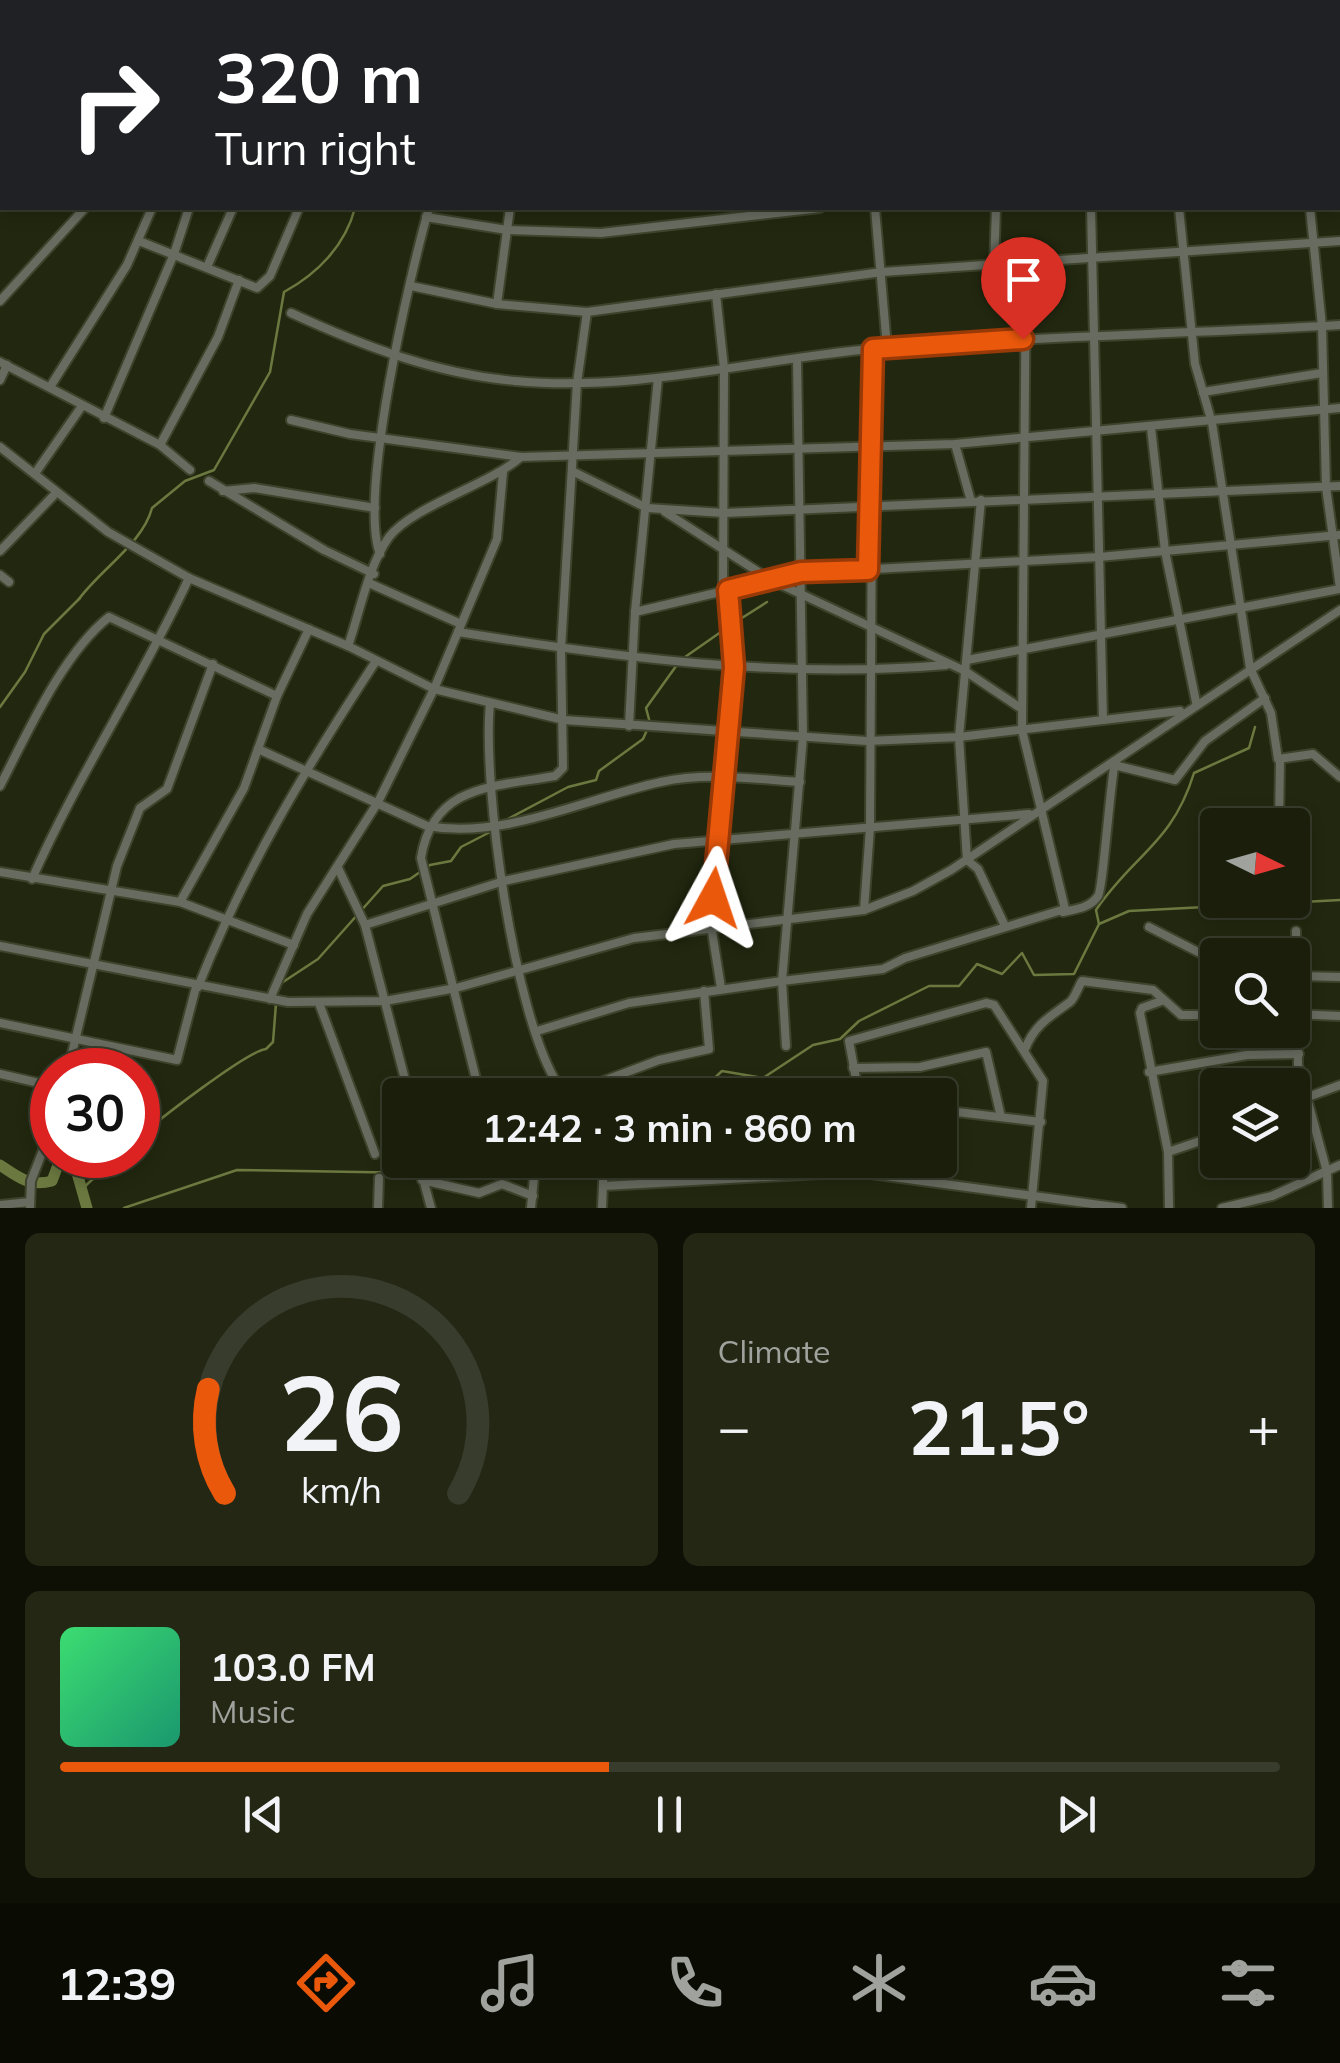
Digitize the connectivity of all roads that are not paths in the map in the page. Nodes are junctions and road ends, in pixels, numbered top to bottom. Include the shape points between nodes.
1 (81, 210) edge
2 (151, 210) edge
3 (187, 210) edge
4 (232, 210) edge
5 (298, 210) edge
6 (510, 210) edge
7 (803, 210) edge
8 (876, 210) edge
9 (996, 210) edge
10 (1091, 210) edge
11 (1179, 210) edge
12 (1310, 210) edge
13 (428, 212) edge
14 (507, 230) junction
15 (139, 241) junction
16 (1340, 241) edge
17 (1314, 244) junction
18 (1183, 253) junction
19 (174, 254) junction
20 (1094, 260) junction
21 (1026, 265) junction
22 (207, 266) junction
23 (994, 268) junction
24 (882, 272) junction
25 (239, 280) junction
26 (411, 286) junction
27 (716, 294) junction
28 (0, 301) edge
29 (497, 304) junction
30 (291, 312) dead end
31 (587, 312) junction
32 (1340, 325) edge
33 (1322, 326) junction
34 (1189, 330) junction
35 (1096, 335) junction
36 (1023, 339) junction
37 (887, 347) junction
38 (873, 349) junction
39 (396, 356) junction
40 (797, 359) junction
41 (3, 363) edge
42 (724, 368) junction
43 (1322, 374) junction
44 (658, 378) junction
45 (0, 380) edge
46 (577, 383) junction
47 (50, 387) junction
48 (1203, 392) junction
49 (82, 406) junction
50 (1340, 408) edge
51 (1322, 410) junction
52 (104, 418) junction
53 (291, 420) dead end
54 (1212, 423) junction
55 (1150, 428) junction
56 (1098, 432) junction
57 (1022, 438) junction
58 (382, 439) junction
59 (160, 444) junction
60 (956, 444) junction
61 (872, 445) junction
62 (0, 446) edge
63 (800, 449) junction
64 (726, 451) junction
65 (653, 454) junction
66 (573, 456) junction
67 (522, 457) junction
68 (190, 470) dead end
69 (36, 472) junction
70 (504, 472) junction
71 (574, 472) junction
72 (210, 481) dead end
73 (1340, 486) edge
74 (1326, 487) junction
75 (223, 491) junction
76 (56, 493) junction
77 (1222, 494) junction
78 (1159, 497) junction
79 (1023, 500) junction
80 (1099, 500) junction
81 (976, 501) junction
82 (871, 507) junction
83 (375, 508) junction
84 (647, 508) junction
85 (661, 509) junction
86 (801, 510) junction
87 (724, 513) junction
88 (1336, 536) edge
89 (1232, 544) junction
90 (1165, 551) junction
91 (0, 552) edge
92 (724, 553) junction
93 (380, 554) junction
94 (1099, 557) junction
95 (1023, 562) junction
96 (976, 566) junction
97 (868, 570) junction
98 (801, 572) junction
99 (0, 574) edge
100 (190, 578) junction
101 (372, 579) junction
102 (771, 580) junction
103 (9, 582) dead end
104 (1340, 588) edge
105 (725, 591) junction
106 (802, 592) junction
107 (1240, 606) junction
108 (1340, 610) edge
109 (635, 612) junction
110 (1178, 619) junction
111 (868, 625) junction
112 (460, 628) junction
113 (308, 629) junction
114 (1099, 634) junction
115 (161, 639) junction
116 (348, 646) junction
117 (561, 648) junction
118 (1022, 649) junction
119 (633, 655) junction
120 (966, 660) junction
121 (376, 661) junction
122 (213, 664) junction
123 (946, 665) junction
124 (734, 667) junction
125 (1250, 668) junction
126 (805, 671) junction
127 (966, 671) junction
128 (868, 672) junction
129 (434, 689) junction
130 (278, 696) junction
131 (1265, 698) junction
132 (1196, 702) junction
133 (490, 704) junction
134 (1022, 709) junction
135 (1184, 710) junction
136 (564, 720) junction
137 (1103, 720) junction
138 (629, 726) junction
139 (1022, 730) junction
140 (728, 733) junction
141 (959, 737) junction
142 (804, 738) junction
143 (868, 741) junction
144 (258, 749) junction
145 (1280, 760) junction
146 (1115, 762) junction
147 (305, 769) junction
148 (724, 776) junction
149 (1340, 777) edge
150 (800, 782) junction
151 (0, 786) edge
152 (490, 788) junction
153 (378, 802) junction
154 (1043, 808) junction
155 (1279, 808) edge
156 (1034, 814) junction
157 (963, 820) junction
158 (493, 825) junction
159 (427, 826) junction
160 (870, 828) junction
161 (795, 835) junction
162 (718, 842) junction
163 (966, 860) junction
164 (338, 868) junction
165 (0, 872) edge
166 (32, 879) junction
167 (504, 881) junction
168 (110, 892) junction
169 (180, 902) junction
170 (433, 904) junction
171 (864, 910) junction
172 (1061, 913) junction
173 (225, 918) junction
174 (786, 919) junction
175 (366, 925) junction
176 (711, 925) junction
177 (1005, 926) junction
178 (1148, 926) dead end
179 (1296, 931) dead end
180 (1296, 938) edge
181 (294, 945) junction
182 (0, 946) edge
183 (1200, 953) edge
184 (93, 965) junction
185 (520, 969) junction
186 (1310, 976) edge
187 (1340, 978) edge
188 (782, 982) junction
189 (197, 987) junction
190 (456, 988) junction
191 (721, 988) junction
192 (704, 991) junction
193 (270, 1000) junction
194 (1164, 1000) junction
195 (385, 1001) junction
196 (319, 1003) junction
197 (1200, 1014) edge
198 (1310, 1015) edge
199 (1340, 1016) edge
200 (0, 1022) edge
201 (537, 1031) junction
202 (75, 1040) junction
203 (786, 1046) dead end
204 (73, 1048) edge
205 (1025, 1048) junction
206 (1299, 1048) edge
207 (1299, 1054) junction
208 (853, 1068) junction
209 (1301, 1068) edge
210 (1149, 1072) junction
211 (0, 1074) edge
212 (405, 1078) edge
213 (476, 1078) edge
214 (856, 1078) edge
215 (30, 1081) edge
216 (1340, 1085) edge
217 (1310, 1094) edge
218 (1310, 1110) edge
219 (957, 1112) edge
220 (1001, 1117) junction
221 (1041, 1122) junction
222 (1200, 1141) edge
223 (1168, 1152) junction
224 (376, 1154) dead end
225 (1340, 1165) edge
226 (1327, 1172) junction
227 (378, 1178) dead end
228 (422, 1178) edge
229 (441, 1178) edge
230 (534, 1178) edge
231 (604, 1178) edge
232 (604, 1186) junction
233 (1033, 1194) junction
234 (533, 1196) junction
235 (30, 1201) edge
236 (0, 1205) edge
237 (378, 1208) edge
238 (431, 1208) edge
239 (531, 1208) edge
240 (602, 1208) edge
241 (1031, 1208) edge
242 (1122, 1208) edge
243 (1169, 1208) edge
244 (1222, 1208) edge
245 (1328, 1208) edge

1 - 28 street
2 - 15 street
3 - 19 street
4 - 22 street
5 - 25 street via 263,285
6 - 14 street
7 - 14 street via 601,234
8 - 24 street
9 - 23 street
10 - 20 street
11 - 18 street
12 - 17 street
13 - 14 street
13 - 26 street
14 - 29 street
15 - 19 street
15 - 47 street
16 - 17 street
17 - 18 street
17 - 33 street
18 - 20 street
18 - 34 street
19 - 22 street
19 - 52 street
20 - 21 street
20 - 35 street
21 - 23 street
21 - 36 street
22 - 25 street
23 - 24 street
24 - 27 street
24 - 37 street
25 - 59 street via 218,337
26 - 29 street
26 - 39 street
27 - 31 street
27 - 42 street
29 - 31 street
30 - 39 street
31 - 46 street
32 - 33 street
33 - 34 street
33 - 43 street
34 - 35 street
34 - 48 street
35 - 36 street
35 - 56 street
36 - 37 street
36 - 57 street
37 - 38 street
38 - 40 street
38 - 61 street
39 - 46 street via 472,375
39 - 58 street
40 - 42 street
40 - 63 street
41 - 45 street
41 - 47 street
42 - 44 street
42 - 64 street
43 - 48 street
43 - 51 street
44 - 46 street
44 - 65 street
46 - 66 street
47 - 49 street
48 - 54 street
49 - 52 street
49 - 69 street
50 - 51 street
51 - 54 street
51 - 74 street
52 - 59 street
53 - 58 street
54 - 55 street
54 - 77 street
55 - 56 street
55 - 78 street
56 - 57 street
56 - 80 street
57 - 60 street
57 - 79 street
58 - 67 street
58 - 83 street
59 - 68 street
60 - 61 street
60 - 81 street
61 - 63 street
61 - 82 street
62 - 69 street
63 - 64 street
63 - 86 street
64 - 65 street
64 - 87 street
65 - 66 street
65 - 84 street
66 - 67 street
66 - 71 street
67 - 70 street
69 - 76 street
70 - 93 street via 406,522
70 - 112 street via 497,540
71 - 84 street
71 - 117 street
72 - 75 street
73 - 74 street
74 - 77 street
74 - 88 street
75 - 83 street via 254,488
75 - 101 street
76 - 91 street
76 - 100 street
77 - 78 street
77 - 89 street
78 - 80 street
78 - 90 street
79 - 80 street
79 - 81 street
79 - 95 street
80 - 94 street
81 - 82 street
81 - 96 street
82 - 86 street
82 - 97 street
83 - 93 street
84 - 85 street
84 - 109 street
85 - 87 street
85 - 92 street
86 - 87 street
86 - 98 street
87 - 92 street
88 - 89 street
88 - 104 street
89 - 90 street
89 - 107 street
90 - 94 street
90 - 110 street
92 - 102 street
92 - 105 street
93 - 101 street
94 - 95 street
94 - 114 street
95 - 96 street
95 - 118 street
96 - 97 street
96 - 120 street
97 - 98 street
97 - 111 street
98 - 102 street
98 - 106 street
99 - 103 street
100 - 113 street
100 - 115 street
101 - 112 street
101 - 116 street
102 - 105 street
102 - 106 street
104 - 107 street
105 - 109 street
105 - 124 street
106 - 111 street
106 - 126 street
107 - 110 street
107 - 125 street
108 - 125 street
109 - 119 street
110 - 114 street
110 - 132 street
111 - 123 street
111 - 128 street
112 - 117 street
112 - 129 street
113 - 116 street
113 - 130 street
114 - 118 street
114 - 137 street
115 - 122 street
115 - 151 street via 106,618 28,730
115 - 166 street via 64,808
116 - 121 street
117 - 119 street
117 - 136 street
118 - 120 street
118 - 134 street
119 - 124 street
119 - 138 street
120 - 127 street
121 - 129 street
121 - 147 street
122 - 130 street
122 - 168 street via 167,789 140,808
123 - 127 street
123 - 128 street
124 - 126 street
124 - 140 street
125 - 131 street
125 - 132 street
126 - 128 street
126 - 142 street
127 - 134 street
127 - 141 street
128 - 143 street
129 - 133 street
129 - 153 street
130 - 144 street
131 - 145 street
131 - 146 street via 1205,741 1175,780
132 - 135 street
133 - 136 street
133 - 152 street
134 - 139 street
135 - 137 street
135 - 146 street
136 - 138 street
136 - 152 street via 560,773
137 - 139 street
138 - 140 street
139 - 141 street
139 - 154 street
140 - 142 street
140 - 148 street
141 - 143 street
141 - 157 street
142 - 143 street
142 - 150 street
143 - 160 street
144 - 147 street
144 - 169 street via 244,788
145 - 149 street via 1313,754
145 - 155 street
146 - 154 street
146 - 172 street via 1102,891 1088,906
147 - 153 street
147 - 173 street
148 - 150 street
148 - 158 street via 663,781
148 - 162 street
150 - 161 street
152 - 158 street
152 - 159 street via 459,796
153 - 159 street
153 - 164 street
154 - 156 street
154 - 172 street via 1065,904
156 - 157 street
156 - 163 street
157 - 160 street
157 - 163 street
158 - 159 street
158 - 167 street
159 - 170 street via 420,865
160 - 161 street
160 - 171 street
161 - 162 street
161 - 174 street
162 - 167 street via 674,844
162 - 176 street
163 - 171 street via 913,892
163 - 177 street via 978,870
164 - 175 street
164 - 181 street
165 - 166 street
166 - 168 street
167 - 170 street
167 - 185 street
168 - 169 street
168 - 184 street
169 - 173 street
170 - 175 street
170 - 190 street
171 - 174 street
172 - 177 street
173 - 181 street
173 - 189 street
174 - 176 street
174 - 188 street
175 - 195 street
176 - 185 street via 596,946
176 - 191 street
177 - 188 street via 883,969
178 - 183 street
179 - 180 street
181 - 193 street
182 - 184 street
184 - 189 street
184 - 202 street
185 - 190 street
185 - 201 street
186 - 187 street
188 - 191 street
188 - 203 street
189 - 193 street
189 - 202 street via 177,1060
190 - 195 street
190 - 213 street
191 - 192 street
192 - 201 street via 629,1003
192 - 201 street via 708,1049 595,1084 558,1086
193 - 196 street
194 - 197 street via 1181,1015
194 - 205 street via 1153,990 1082,981 1072,1000 1032,1032
194 - 210 street via 1140,1010
195 - 196 street
195 - 212 street
196 - 224 street
198 - 199 street
200 - 202 street
202 - 204 street
205 - 208 street via 986,1003 849,1041
205 - 221 street via 1044,1081
206 - 207 street
207 - 209 street
207 - 210 street
208 - 214 street
208 - 220 street via 920,1067 986,1052
210 - 223 street
211 - 215 street
216 - 217 street
218 - 226 street
219 - 220 street
220 - 221 street
221 - 233 street
222 - 223 street
223 - 243 street
225 - 226 street
226 - 244 street
226 - 245 street
227 - 237 street
228 - 238 street
229 - 234 street via 479,1192 502,1184
230 - 234 street
231 - 232 street
232 - 233 street via 856,1172
232 - 240 street
233 - 241 street
233 - 242 street
234 - 239 street
235 - 236 street

